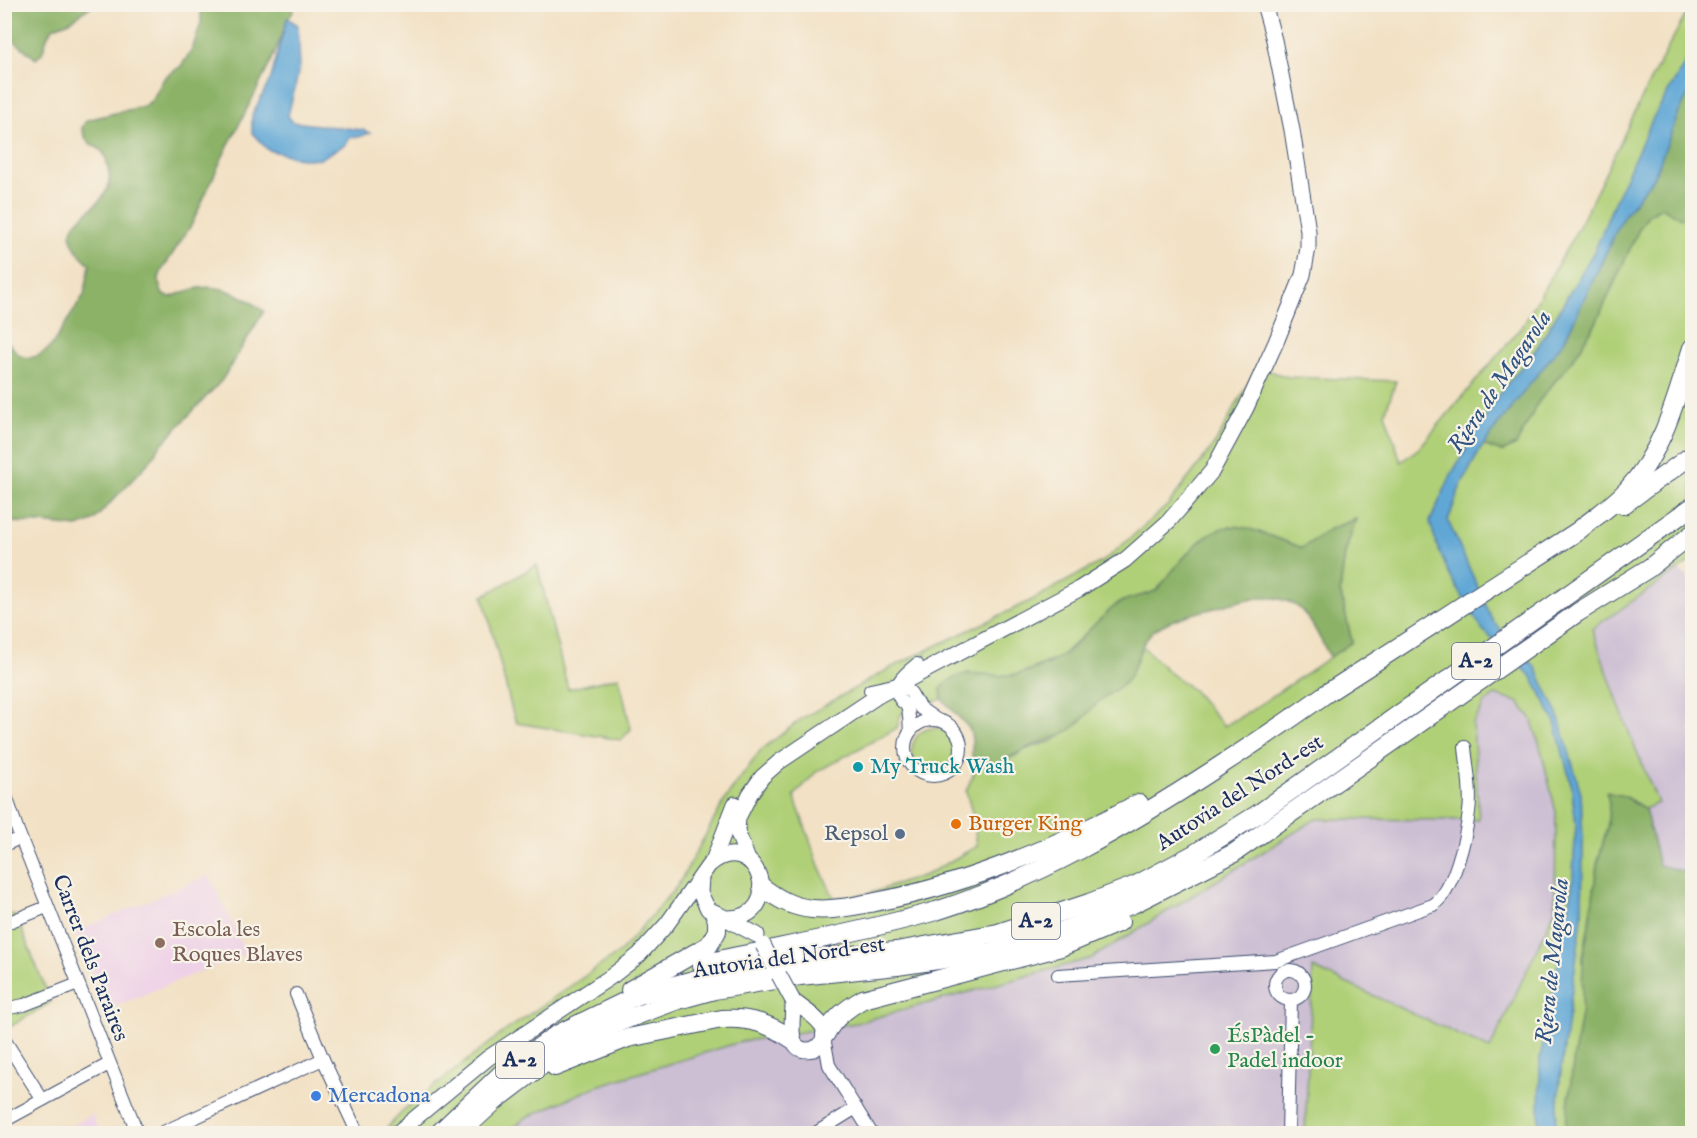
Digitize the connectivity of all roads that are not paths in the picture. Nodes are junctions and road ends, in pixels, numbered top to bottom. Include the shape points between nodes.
1 (1264, 4) edge
2 (1692, 348) edge
3 (1692, 455) edge
4 (1692, 507) edge
5 (1578, 531) junction
6 (1692, 539) edge
7 (1570, 606) junction
8 (919, 668) junction
9 (874, 692) junction
10 (903, 692) junction
11 (1327, 693) junction
12 (937, 720) junction
13 (910, 731) junction
14 (1391, 732) junction
15 (1465, 747) dead end
16 (5, 794) edge
17 (20, 838) junction
18 (4, 845) edge
19 (1234, 853) junction
20 (748, 860) junction
21 (713, 861) junction
22 (701, 877) junction
23 (762, 887) junction
24 (756, 905) junction
25 (47, 907) junction
26 (717, 914) junction
27 (4, 924) edge
28 (667, 924) junction
29 (760, 940) junction
30 (1058, 975) dead end
31 (78, 984) junction
32 (296, 994) dead end
33 (638, 995) junction
34 (1291, 1000) dead end
35 (793, 1001) junction
36 (616, 1004) junction
37 (4, 1009) edge
38 (814, 1017) junction
39 (792, 1032) junction
40 (824, 1036) junction
41 (4, 1039) edge
42 (809, 1050) junction
43 (323, 1059) junction
44 (109, 1064) junction
45 (829, 1065) junction
46 (536, 1072) junction
47 (42, 1100) junction
48 (856, 1108) junction
49 (4, 1121) edge
50 (138, 1134) edge
51 (159, 1134) edge
52 (358, 1134) edge
53 (396, 1134) edge
54 (438, 1134) edge
55 (459, 1134) edge
56 (814, 1134) edge
57 (872, 1134) edge
58 (1288, 1134) edge

1 - 8 main road via 1296,150 1308,248 1299,284 1229,442 1199,488 1170,521 1125,560 1079,589
2 - 5 highway via 1667,424 1643,471 1626,492
3 - 5 highway via 1662,479
4 - 7 highway, Autovia del Nord-est / A-2
5 - 11 highway
6 - 7 highway, Autovia del Nord-est / A-2 via 1649,568
7 - 14 highway, Autovia del Nord-est / A-2
8 - 9 main road
8 - 10 main road
9 - 10 main road
9 - 20 main road via 762,777 737,824 739,841
9 - 21 main road via 769,759 740,794
10 - 12 street
10 - 13 street
11 - 23 highway via 1099,825 1005,864 895,898 845,907 817,909 791,905
11 - 33 highway via 1167,800 1100,840 1033,873 936,911 709,963 674,975
12 - 13 street via 922,722
12 - 13 street via 957,734 961,751 954,766 940,775 920,773 908,761 905,744
14 - 19 highway, Autovia del Nord-est / A-2
14 - 33 highway, Autovia del Nord-est / A-2 via 1220,839 1136,885 1089,903 998,933 896,951 797,960 723,973
15 - 30 street via 1470,811 1441,900 1418,912 1266,963
16 - 17 street, Carrer dels Paraires
17 - 18 street
17 - 25 street, Carrer dels Paraires
19 - 40 highway via 1139,914 1061,946 863,999 833,1021
19 - 46 highway, Autovia del Nord-est / A-2 via 1133,904 992,952 800,976 678,1000 562,1050
20 - 21 main road via 726,855
20 - 23 main road via 757,869
21 - 22 main road
22 - 26 main road via 700,893
22 - 28 main road
23 - 24 main road
24 - 26 main road via 747,914 734,918
24 - 29 main road
25 - 27 street
25 - 31 street, Carrer dels Paraires
26 - 28 main road via 690,910
26 - 29 main road
26 - 36 highway via 717,932 709,945 630,990
28 - 53 main road via 639,955 612,976 488,1058
29 - 35 main road, bridge
31 - 37 street
31 - 44 street, Carrer dels Paraires
32 - 43 street
33 - 36 highway, Autovia del Nord-est / A-2
34 - 58 street
35 - 38 main road
35 - 39 main road
36 - 54 highway, Autovia del Nord-est / A-2 via 556,1035 502,1073
38 - 39 main road via 803,1017
38 - 40 main road via 822,1024
39 - 42 main road via 800,1048
39 - 46 highway via 755,1021 722,1019 628,1038
40 - 42 main road via 818,1047
40 - 45 street
41 - 47 street
42 - 45 street
43 - 51 street
43 - 52 street
44 - 47 street
44 - 50 street, Carrer dels Paraires
45 - 48 street
46 - 55 highway, Autovia del Nord-est / A-2 via 495,1101
47 - 49 street
48 - 56 street
48 - 57 street

